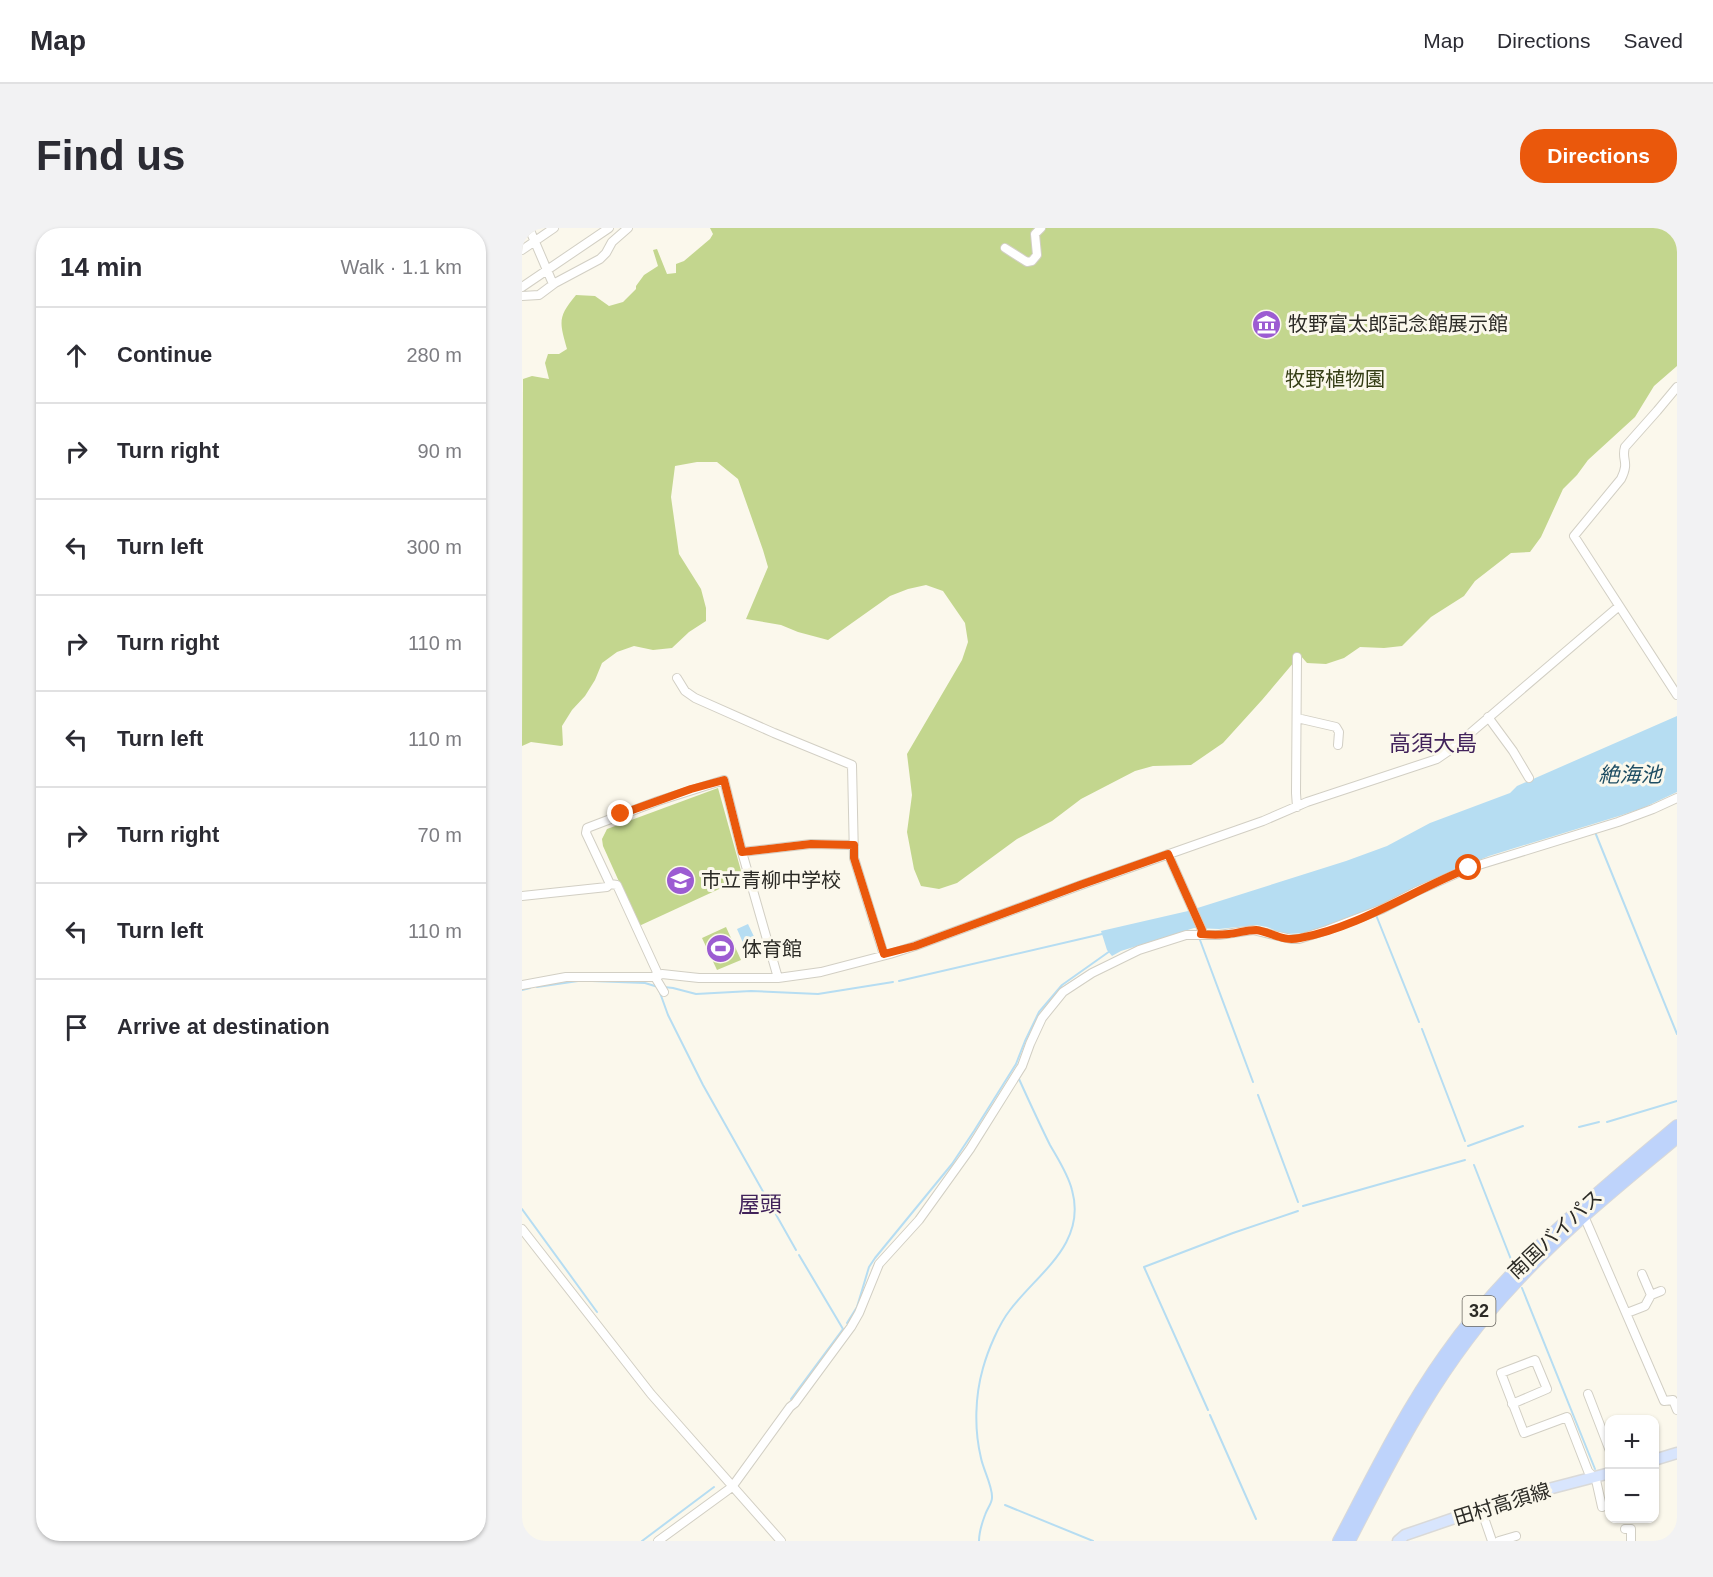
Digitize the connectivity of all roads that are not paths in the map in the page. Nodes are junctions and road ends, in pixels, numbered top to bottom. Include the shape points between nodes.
1 (530, 228) edge
2 (554, 228) edge
3 (609, 228) edge
4 (628, 228) edge
5 (1041, 228) edge
6 (535, 241) junction
7 (1005, 248) dead end
8 (522, 250) edge
9 (547, 270) junction
10 (553, 284) junction
11 (522, 287) edge
12 (522, 296) edge
13 (1677, 387) edge
14 (1618, 606) junction
15 (1297, 657) dead end
16 (677, 678) dead end
17 (1677, 695) edge
18 (1488, 717) junction
19 (1297, 718) junction
20 (1338, 746) dead end
21 (1529, 778) dead end
22 (1677, 798) edge
23 (1297, 807) junction
24 (854, 845) junction
25 (742, 852) junction
26 (1168, 854) junction
27 (610, 884) junction
28 (522, 896) edge
29 (1202, 932) junction
30 (884, 954) junction
31 (655, 977) junction
32 (778, 978) junction
33 (522, 985) edge
34 (661, 989) dead end
35 (1677, 1126) edge
36 (1675, 1143) edge
37 (1584, 1216) junction
38 (522, 1229) edge
39 (1642, 1274) dead end
40 (1661, 1291) dead end
41 (1651, 1295) junction
42 (1627, 1313) junction
43 (1588, 1394) dead end
44 (1512, 1404) junction
45 (1677, 1410) edge
46 (1605, 1438) edge
47 (1677, 1453) edge
48 (1659, 1458) edge
49 (1605, 1474) edge
50 (1593, 1477) junction
51 (732, 1487) junction
52 (1602, 1507) dead end
53 (1481, 1509) junction
54 (1625, 1528) dead end
55 (1516, 1536) dead end
56 (658, 1541) edge
57 (782, 1541) edge
58 (1339, 1541) edge
59 (1349, 1541) edge
60 (1398, 1541) edge
61 (1491, 1541) edge
62 (1499, 1541) edge
63 (1631, 1541) edge

1 - 6 street
2 - 6 street
3 - 9 street
4 - 10 street via 600,259
5 - 7 street via 1035,234 1037,255 1032,261 1027,262
6 - 8 street
6 - 9 street
9 - 10 street
9 - 11 street
10 - 12 street via 537,296
13 - 14 street via 1624,447 1627,464 1621,479 1574,536
14 - 17 street
14 - 18 street
15 - 19 street
16 - 24 street via 684,691 695,698 852,765
18 - 21 street
18 - 23 street via 1437,759
19 - 20 street via 1336,727
19 - 23 street
22 - 29 street via 1618,822 1469,868 1354,921 1299,939 1253,930 1219,935
23 - 26 street
24 - 25 street via 811,844
24 - 30 street via 854,858
25 - 27 street via 724,780 718,781 587,828
25 - 32 street
26 - 29 street
26 - 30 street
27 - 28 street
27 - 31 street via 617,885 657,972
29 - 51 street via 1139,950 1063,992 1042,1018 1022,1066 970,1149 919,1220 879,1264 850,1328
30 - 32 street via 821,972
31 - 32 street via 662,974
31 - 33 street via 566,977
31 - 34 street
35 - 58 highway, 南国バイパス / 32 via 1556,1229 1480,1310 1416,1399
36 - 37 highway, 南国バイパス / 32
37 - 42 street
37 - 59 highway, 南国バイパス / 32 via 1514,1283 1453,1359 1409,1426
38 - 51 street via 651,1394
39 - 41 street
40 - 41 street
41 - 42 street via 1645,1306
42 - 45 street via 1664,1401 1673,1400
43 - 46 street
44 - 44 street via 1501,1373 1535,1360 1547,1389
44 - 50 street via 1524,1433 1567,1417
47 - 48 main road
49 - 50 main road, 田村高須線
50 - 52 street
50 - 53 main road, 田村高須線
51 - 56 street
51 - 57 street
53 - 60 main road, 田村高須線 via 1405,1535
53 - 61 street
54 - 63 street via 1631,1529
55 - 62 street

